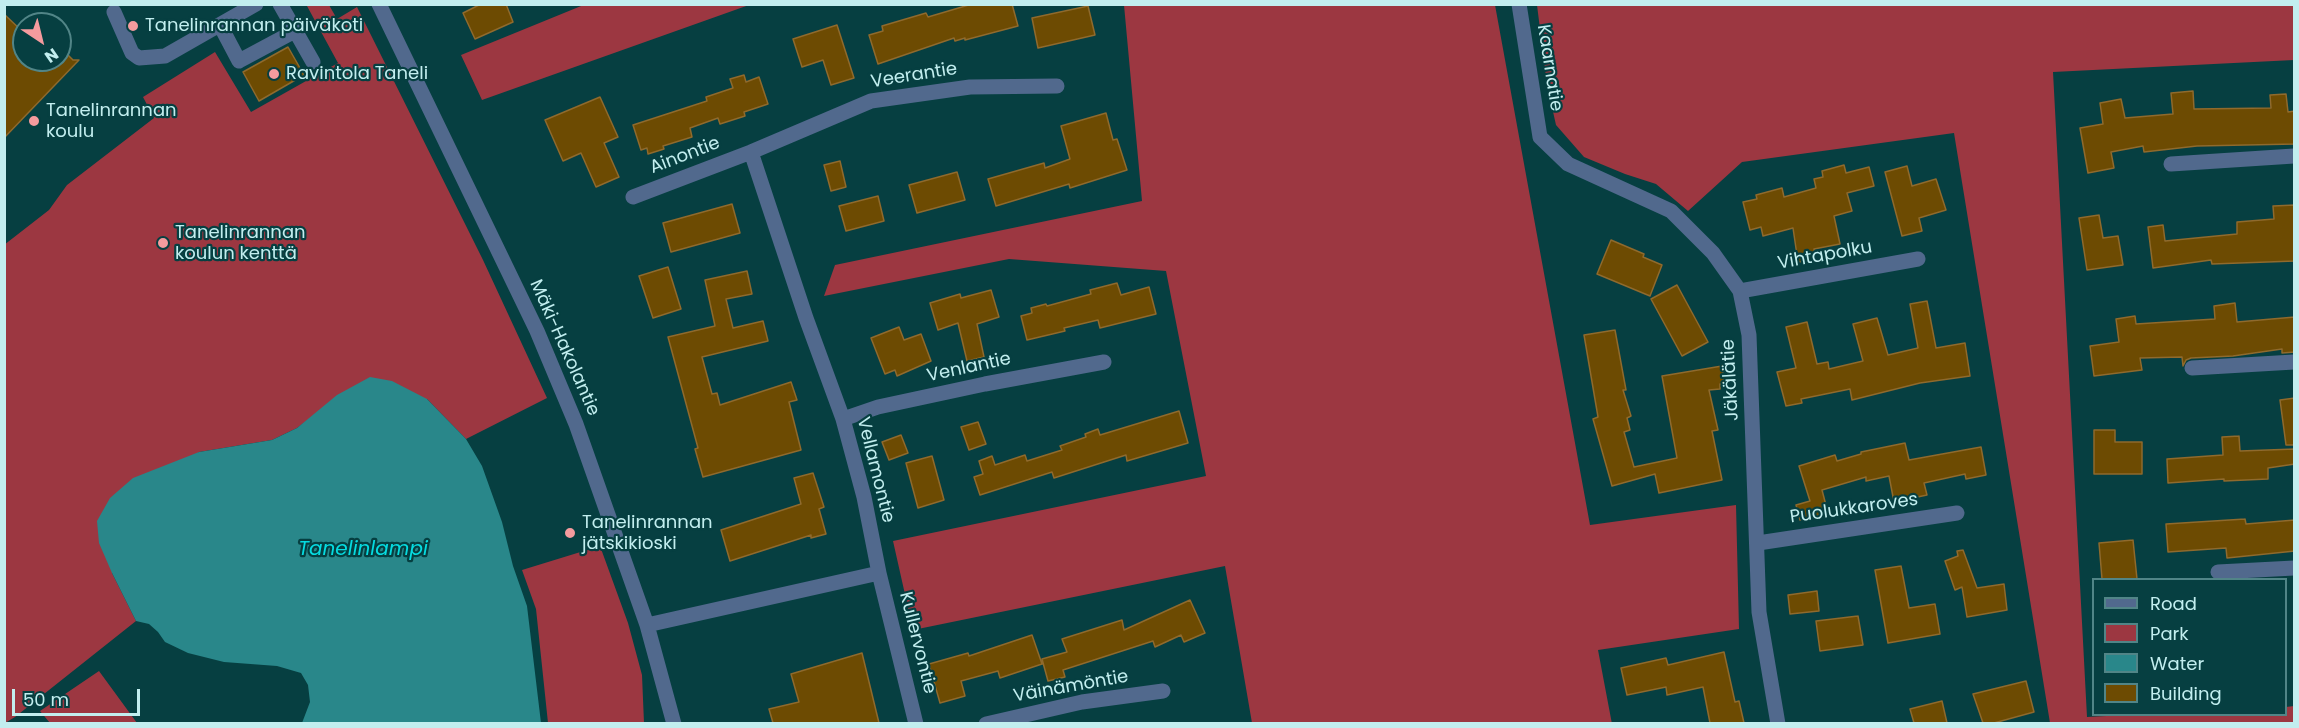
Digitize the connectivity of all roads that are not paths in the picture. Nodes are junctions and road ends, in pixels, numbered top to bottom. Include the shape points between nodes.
1 (256, 4) edge
2 (280, 4) edge
3 (379, 4) edge
4 (1519, 4) edge
5 (114, 12) dead end
6 (220, 25) junction
7 (295, 31) junction
8 (313, 62) dead end
9 (1057, 86) dead end
10 (1540, 137) joint
11 (751, 152) junction
12 (2295, 156) edge
13 (2171, 164) dead end
14 (633, 197) dead end
15 (1918, 258) dead end
16 (1740, 291) junction
17 (1104, 362) dead end
18 (2295, 362) edge
19 (2192, 368) dead end
20 (843, 419) junction
21 (1957, 513) dead end
22 (1758, 543) junction
23 (2295, 568) edge
24 (2218, 572) dead end
25 (879, 573) junction
26 (647, 625) junction
27 (1163, 690) dead end
28 (674, 723) edge
29 (916, 723) edge
30 (986, 723) edge
31 (1778, 723) edge

1 - 6 street
2 - 7 street
3 - 26 street, Mäki-Hakolantie via 537,331 576,424
4 - 10 street, Kaarnatie
5 - 6 street via 132,53 139,58 165,56
6 - 7 street via 239,61
7 - 8 street
9 - 11 street, Veerantie via 970,87 871,101
10 - 16 street, Jäkälätie via 1568,164 1671,211 1713,253
11 - 14 street, Ainontie
11 - 20 street, Vellamontie
12 - 13 street
15 - 16 street, Vihtapolku
16 - 22 street, Jäkälätie via 1749,335
17 - 20 street, Venlantie via 974,386
18 - 19 street
20 - 25 street, Vellamontie
21 - 22 street, Puolukkaroves
22 - 31 street, Jäkälätie via 1759,612
23 - 24 street
25 - 26 street
25 - 29 street, Kullervontie
26 - 28 street, Mäki-Hakolantie
27 - 30 street, Väinämöntie via 1082,702

